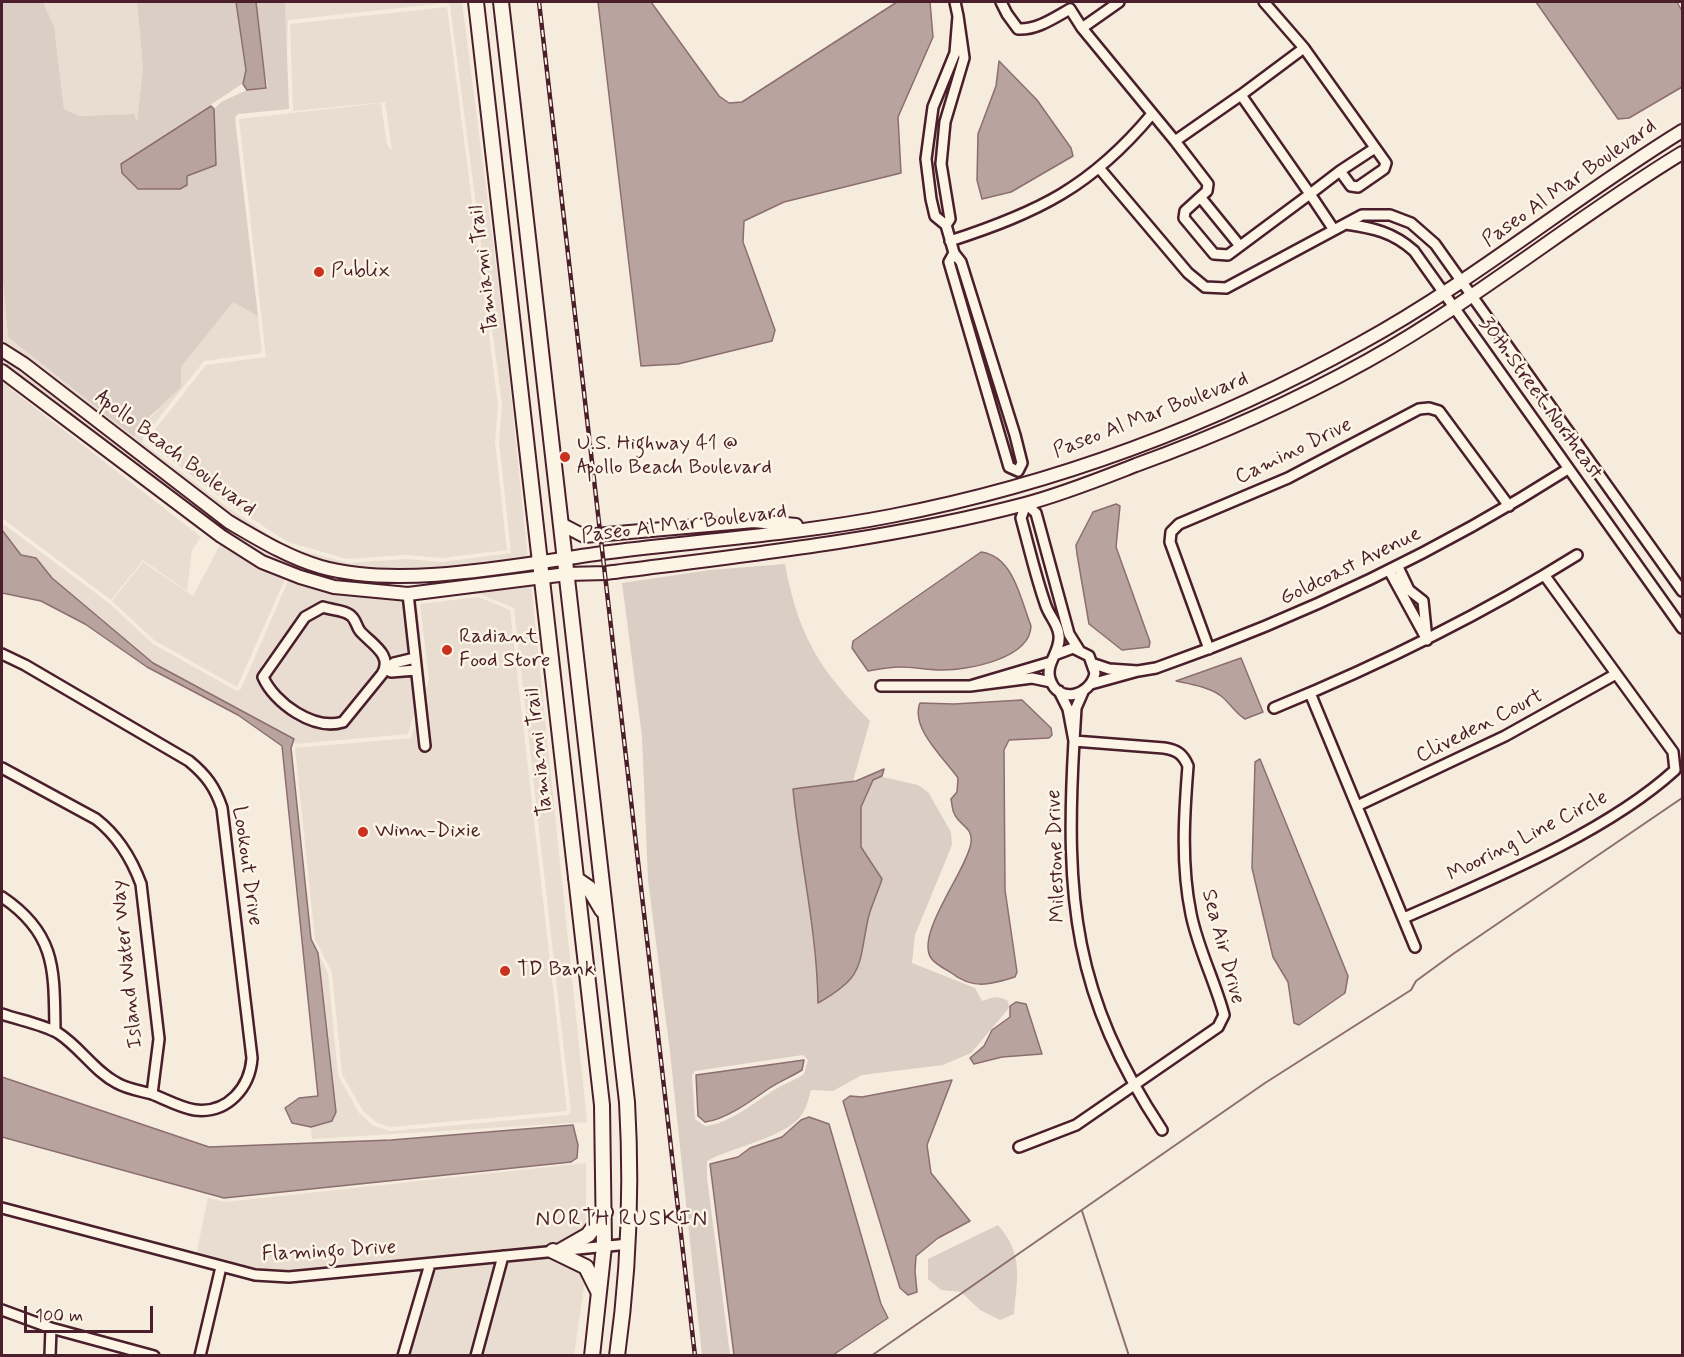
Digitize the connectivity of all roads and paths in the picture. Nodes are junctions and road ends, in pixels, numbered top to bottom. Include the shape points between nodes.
1 (476, 2) edge
2 (501, 2) edge
3 (955, 2) edge
4 (1001, 2) edge
5 (1119, 2) edge
6 (1264, 2) edge
7 (1068, 5) edge
8 (958, 16) junction
9 (1082, 28) junction
10 (1304, 48) junction
11 (1241, 95) junction
12 (1152, 114) junction
13 (1683, 131) edge
14 (1174, 141) junction
15 (1375, 148) junction
16 (1683, 153) edge
17 (1100, 169) junction
18 (1340, 171) junction
19 (1310, 194) junction
20 (1201, 198) junction
21 (1346, 224) junction
22 (946, 225) junction
23 (527, 228) junction
24 (1334, 230) junction
25 (502, 231) junction
26 (950, 241) junction
27 (1240, 246) junction
28 (954, 253) junction
29 (1461, 282) junction
30 (1443, 294) junction
31 (1471, 297) junction
32 (1453, 309) junction
33 (2, 350) edge
34 (2, 371) edge
35 (1568, 469) junction
36 (1022, 484) junction
37 (1026, 504) junction
38 (1509, 506) junction
39 (561, 524) junction
40 (822, 527) junction
41 (1577, 555) dead end
42 (540, 562) junction
43 (566, 567) junction
44 (1394, 569) junction
45 (406, 575) junction
46 (1545, 576) junction
47 (542, 577) junction
48 (1683, 591) edge
49 (408, 594) junction
50 (1683, 628) edge
51 (1427, 640) junction
52 (1209, 649) junction
53 (1079, 650) junction
54 (2, 654) edge
55 (415, 658) junction
56 (1054, 658) junction
57 (1094, 664) junction
58 (385, 669) junction
59 (416, 670) junction
60 (1138, 671) junction
61 (1616, 674) junction
62 (1051, 682) junction
63 (1091, 684) junction
64 (881, 686) dead end
65 (970, 686) junction
66 (1059, 691) junction
67 (1083, 692) junction
68 (1310, 693) junction
69 (1274, 708) dead end
70 (1074, 741) junction
71 (425, 746) dead end
72 (2, 768) edge
73 (1357, 806) junction
74 (576, 879) junction
75 (2, 897) edge
76 (606, 917) junction
77 (1404, 918) junction
78 (1415, 947) dead end
79 (2, 1014) edge
80 (55, 1031) junction
81 (1133, 1086) junction
82 (152, 1094) junction
83 (1162, 1130) dead end
84 (1019, 1147) dead end
85 (2, 1208) edge
86 (605, 1212) junction
87 (629, 1244) junction
88 (604, 1246) junction
89 (556, 1251) junction
90 (503, 1256) junction
91 (430, 1264) junction
92 (221, 1267) junction
93 (600, 1297) junction
94 (2, 1310) edge
95 (51, 1328) junction
96 (50, 1356) edge
97 (154, 1356) edge
98 (200, 1356) edge
99 (403, 1356) edge
100 (476, 1356) edge
101 (592, 1356) edge
102 (617, 1356) edge

1 - 25 main road, Tamiami Trail
2 - 23 main road
3 - 8 street
4 - 7 street via 1018,29 1039,25
5 - 9 street
6 - 10 street
7 - 9 street
8 - 22 street via 964,58 945,122 941,164 950,219
8 - 22 street via 955,53 933,107 926,159 935,216
9 - 12 street
10 - 11 street
10 - 15 street
11 - 14 street
11 - 19 street
12 - 14 street
12 - 17 street
13 - 29 main road, Paseo Al Mar Boulevard
14 - 20 street via 1208,184
15 - 18 street
15 - 18 street via 1386,166 1361,185 1351,186
16 - 31 main road, Paseo Al Mar Boulevard
17 - 24 street, 30th Street Northeast via 1205,288 1226,288
17 - 26 street via 1020,218
18 - 19 street
19 - 24 street
19 - 27 street
20 - 27 street
20 - 27 street via 1185,211 1184,218 1214,254 1228,255
21 - 24 street, 30th Street Northeast
21 - 29 street, 30th Street Northeast via 1362,215 1390,215 1411,223 1429,237
21 - 30 street, 30th Street Northeast via 1383,230 1401,239 1414,251
22 - 26 street
23 - 25 main road
23 - 39 main road
25 - 42 main road, Tamiami Trail
26 - 28 street
28 - 28 street via 949,262 972,346 1009,467 1018,471 1022,463 1015,435 961,262
29 - 30 main road, Paseo Al Mar Boulevard
29 - 31 street, 30th Street Northeast
30 - 32 street, 30th Street Northeast
30 - 36 main road, Paseo Al Mar Boulevard via 1364,342 1230,410 1097,461
31 - 32 main road, Paseo Al Mar Boulevard
31 - 48 street, 30th Street Northeast
32 - 35 street, 30th Street Northeast
32 - 37 main road, Paseo Al Mar Boulevard via 1368,361 1284,404 1197,443
33 - 45 main road, Apollo Beach Boulevard via 229,522 266,543 320,567
34 - 49 main road, Apollo Beach Boulevard via 207,526 262,562 334,587
35 - 38 street, Goldcoast Avenue
35 - 50 street, 30th Street Northeast
36 - 37 main road
36 - 40 main road, Paseo Al Mar Boulevard via 891,516
37 - 43 main road, Paseo Al Mar Boulevard via 823,545 606,573
37 - 53 street via 1036,513 1069,634
37 - 56 street via 1021,518 1047,608 1058,630
38 - 44 street, Goldcoast Avenue
38 - 52 street, Camino Drive via 1439,411 1419,409 1288,478 1179,524 1170,542
39 - 40 main road via 584,536 754,521
39 - 43 main road
40 - 43 main road, Paseo Al Mar Boulevard via 603,553
41 - 46 street
42 - 43 main road, Apollo Beach Boulevard
42 - 45 main road, Apollo Beach Boulevard
42 - 47 main road, Tamiami Trail
43 - 47 main road, Apollo Beach Boulevard
43 - 76 main road
44 - 51 street
44 - 51 street via 1423,601
44 - 52 street, Goldcoast Avenue via 1292,617
45 - 49 main road
46 - 51 street
46 - 61 street, Mooring Line Circle
47 - 49 main road, Apollo Beach Boulevard
47 - 74 main road, Tamiami Trail
49 - 55 street
51 - 68 street
52 - 60 street, Goldcoast Avenue
53 - 56 street via 1067,649
53 - 57 street
54 - 82 street, Lookout Drive via 189,761 206,775 222,808 251,1073 245,1087 232,1100 215,1108 195,1110
55 - 58 street
55 - 59 street
56 - 62 street via 1049,670
56 - 65 street
57 - 60 street, Goldcoast Avenue
57 - 63 street
58 - 58 street via 384,656 362,633 354,618 323,608 303,620 263,677 272,694 293,710 334,725 343,722
58 - 59 street
59 - 71 street
60 - 63 street, Goldcoast Avenue
61 - 73 street, Cliveden Court via 1496,741
61 - 77 street, Mooring Line Circle via 1673,752 1675,770 1612,816 1561,844
62 - 65 street via 1032,678
62 - 66 street
63 - 67 street
64 - 65 street
66 - 67 street via 1071,695
66 - 70 street, Milestone Drive via 1068,709
67 - 70 street, Milestone Drive via 1077,708
68 - 69 street
68 - 73 street
70 - 81 street, Milestone Drive via 1069,837 1077,933 1090,985
70 - 81 street, Sea Air Drive via 1176,750 1188,766 1184,828 1190,905 1224,1016 1218,1027
72 - 82 street, Island Water Way via 96,819 109,829 133,862 141,884 159,1039
73 - 77 street
74 - 76 main road via 589,888
74 - 86 main road, Tamiami Trail via 602,1105
75 - 80 street via 31,920 46,942 54,982
76 - 87 main road via 627,1102
77 - 78 street
79 - 80 street
80 - 82 street via 117,1083
81 - 83 street, Milestone Drive
81 - 84 street, Sea Air Drive via 1076,1125
85 - 92 street, Flamingo Drive
86 - 88 main road, Tamiami Trail
86 - 89 main road via 588,1235
87 - 88 street, Flamingo Drive
87 - 102 main road
88 - 89 street, Flamingo Drive
88 - 93 main road, Tamiami Trail
89 - 90 street, Flamingo Drive
89 - 93 main road via 586,1267
90 - 91 street, Flamingo Drive
90 - 100 street
91 - 92 street, Flamingo Drive via 289,1277
91 - 99 street
92 - 98 street
93 - 101 main road, Tamiami Trail
94 - 95 street
95 - 96 street
95 - 97 street

